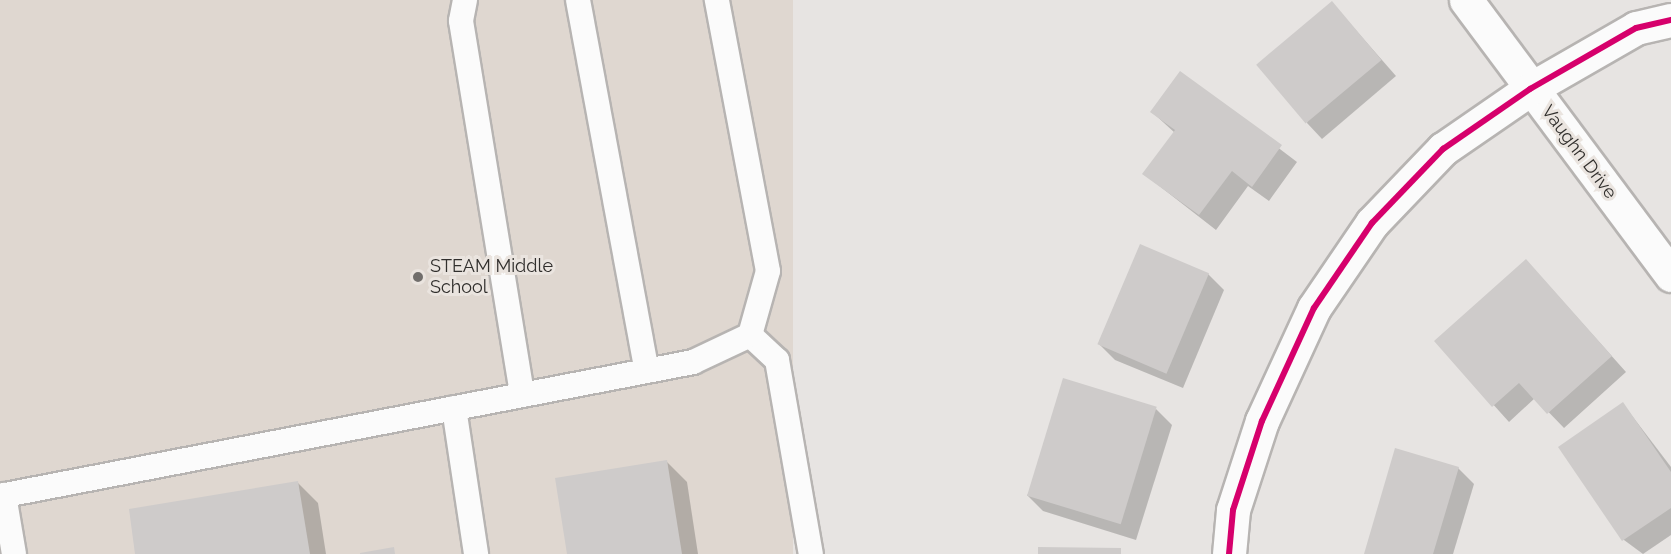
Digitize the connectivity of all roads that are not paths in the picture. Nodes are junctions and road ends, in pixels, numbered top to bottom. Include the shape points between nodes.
1 (465, 0) edge
2 (578, 0) edge
3 (717, 0) edge
4 (1466, 0) edge
5 (1671, 20) edge
6 (1530, 89) junction
7 (1671, 275) edge
8 (750, 335) junction
9 (647, 371) junction
10 (522, 395) junction
11 (454, 408) junction
12 (2, 496) edge
13 (14, 554) edge
14 (476, 554) edge
15 (812, 554) edge
16 (1229, 554) edge

1 - 10 lane via 461,21
2 - 9 lane
3 - 8 lane via 768,271
4 - 6 street, Vaughn Drive
5 - 6 street via 1636,28
6 - 7 street, Vaughn Drive
6 - 16 street via 1443,149 1372,224 1314,308 1262,421 1233,510
8 - 9 lane via 693,362
8 - 15 lane via 777,360
9 - 10 lane
10 - 11 lane
11 - 12 lane
11 - 14 lane
12 - 13 lane

